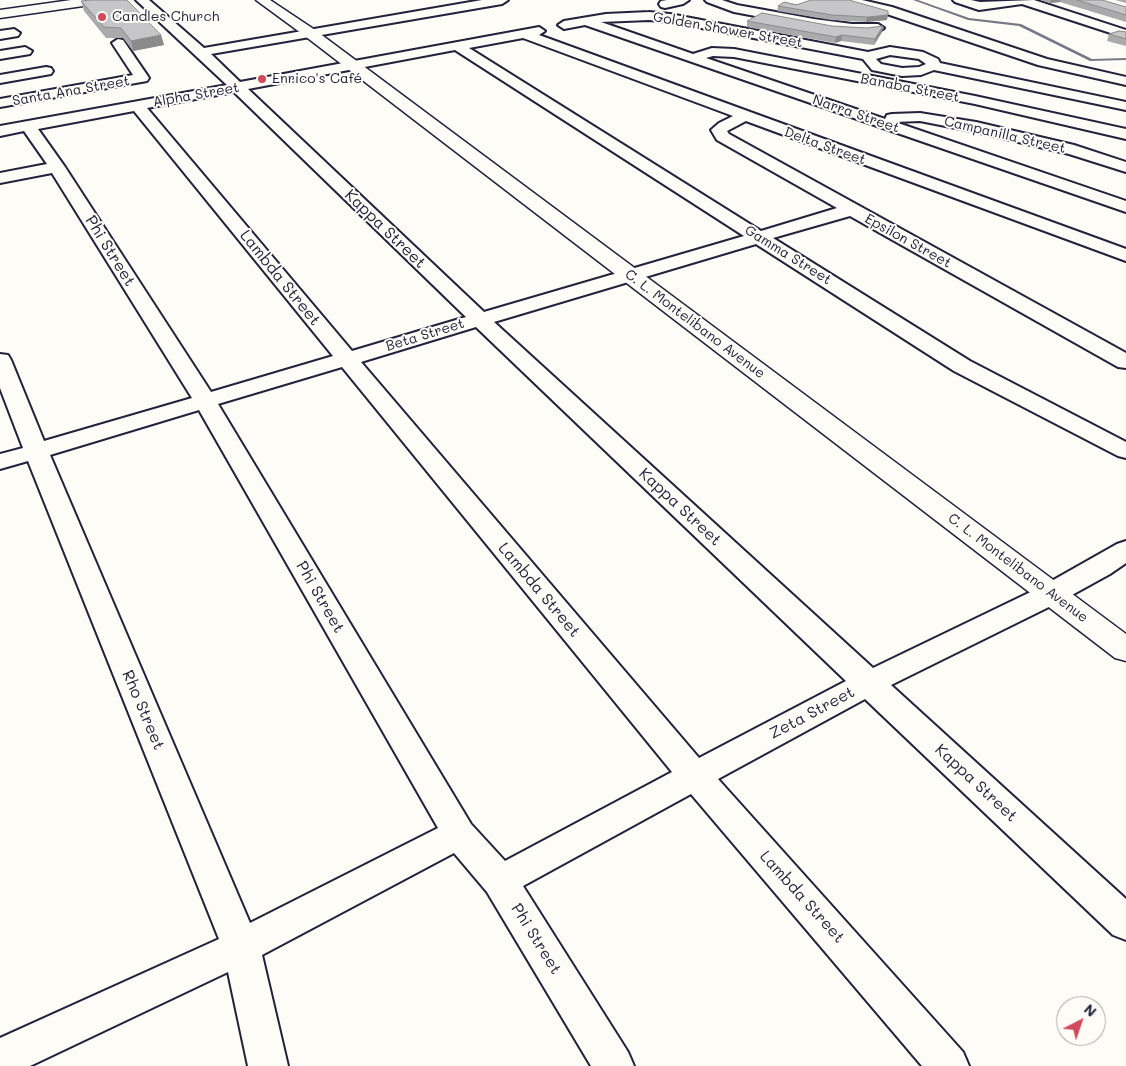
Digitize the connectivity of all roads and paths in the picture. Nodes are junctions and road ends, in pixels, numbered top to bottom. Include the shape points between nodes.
1 (97, 0) edge
2 (142, 0) edge
3 (262, 0) edge
4 (502, 0) edge
5 (684, 0) edge
6 (711, 0) edge
7 (959, 0) edge
8 (1022, 0) edge
9 (665, 4) dead end
10 (773, 4) dead end
11 (844, 6) edge
12 (396, 8) dead end
13 (744, 10) junction
14 (0, 14) edge
15 (409, 16) junction
16 (586, 21) junction
17 (926, 22) junction
18 (564, 25) dead end
19 (715, 25) junction
20 (14, 33) dead end
21 (310, 33) junction
22 (532, 33) joint
23 (1126, 34) edge
24 (0, 36) edge
25 (668, 38) dead end
26 (118, 43) edge
27 (647, 44) junction
28 (991, 45) junction
29 (457, 46) junction
30 (962, 50) dead end
31 (25, 51) dead end
32 (201, 52) junction
33 (942, 53) dead end
34 (0, 55) edge
35 (870, 56) junction
36 (923, 56) junction
37 (693, 59) junction
38 (353, 66) junction
39 (933, 66) junction
40 (883, 69) junction
41 (46, 71) dead end
42 (0, 78) edge
43 (865, 79) junction
44 (1126, 81) edge
45 (237, 88) junction
46 (0, 103) edge
47 (826, 104) junction
48 (138, 106) junction
49 (1126, 106) edge
50 (744, 116) junction
51 (881, 122) junction
52 (28, 126) junction
53 (0, 132) edge
54 (1126, 134) edge
55 (56, 167) junction
56 (1126, 167) edge
57 (0, 178) edge
58 (1126, 207) edge
59 (850, 210) junction
60 (760, 237) junction
61 (1126, 255) edge
62 (629, 274) junction
63 (479, 318) junction
64 (347, 359) junction
65 (0, 360) edge
66 (1126, 362) edge
67 (205, 401) junction
68 (36, 451) junction
69 (1126, 451) edge
70 (0, 462) edge
71 (1126, 550) edge
72 (1052, 594) junction
73 (1126, 650) edge
74 (868, 683) junction
75 (695, 776) junction
76 (460, 834) junction
77 (500, 881) junction
78 (1126, 923) edge
79 (241, 947) junction
80 (0, 1059) edge
81 (268, 1066) edge
82 (614, 1066) edge
83 (949, 1066) edge

1 - 14 street
2 - 32 street, Kappa Street
3 - 21 street, C. L. Montelibano Avenue
4 - 15 street
5 - 9 street
6 - 13 street
7 - 8 street via 987,6
8 - 23 street
10 - 13 street
11 - 17 street via 868,5
12 - 15 street
13 - 17 street via 831,26 866,28
13 - 19 street
15 - 21 street
16 - 18 street
16 - 19 street, Golden Shower Street via 649,16
16 - 27 street, Narra Street
17 - 28 street
19 - 35 street, Golden Shower Street
20 - 24 street
21 - 32 street
21 - 38 street, C. L. Montelibano Avenue
22 - 29 street, Alpha Street
22 - 50 street, Delta Street
25 - 27 street
26 - 46 street, Santa Ana Street via 142,78
27 - 37 street, Narra Street
28 - 30 street
28 - 44 street via 1063,68
29 - 38 street, Alpha Street
29 - 60 street, Gamma Street
31 - 34 street
32 - 45 street, Kappa Street
33 - 36 street
35 - 36 street via 890,51
35 - 40 street via 871,63
36 - 39 street via 933,62
37 - 43 street, Banaba Street via 712,52 727,52
37 - 47 street, Narra Street
38 - 45 street, Alpha Street
38 - 62 street, C. L. Montelibano Avenue
39 - 40 street via 914,72
39 - 49 street
40 - 43 street
41 - 42 street
43 - 47 street
43 - 54 street, Banaba Street
45 - 48 street, Alpha Street
45 - 63 street, Kappa Street
47 - 51 street, Narra Street
48 - 52 street, Alpha Street
48 - 64 street, Lambda Street
50 - 59 street, Epsilon Street via 719,130 722,136
50 - 61 street, Delta Street
51 - 56 street, Campanilla Street via 895,117 936,119 1058,146
51 - 58 street, Narra Street
52 - 53 street, Alpha Street
52 - 55 street, Phi Street
55 - 57 street
55 - 67 street, Phi Street
59 - 60 street, Beta Street
59 - 66 street, Epsilon Street
60 - 62 street, Beta Street
60 - 69 street, Gamma Street via 962,366
62 - 63 street, Beta Street
62 - 72 street, C. L. Montelibano Avenue
63 - 64 street, Beta Street
63 - 74 street, Kappa Street
64 - 67 street, Beta Street
64 - 75 street, Lambda Street
65 - 68 street, Rho Street
67 - 68 street, Beta Street
67 - 76 street, Phi Street
68 - 70 street, Beta Street
68 - 79 street, Rho Street
71 - 72 street, Zeta Street
72 - 73 street, C. L. Montelibano Avenue
72 - 74 street, Zeta Street
74 - 75 street, Zeta Street
74 - 78 street, Kappa Street
75 - 77 street, Zeta Street
75 - 83 street, Lambda Street
76 - 77 street, Phi Street
76 - 79 street
77 - 82 street, Phi Street
79 - 80 street
79 - 81 street, Rho Street

